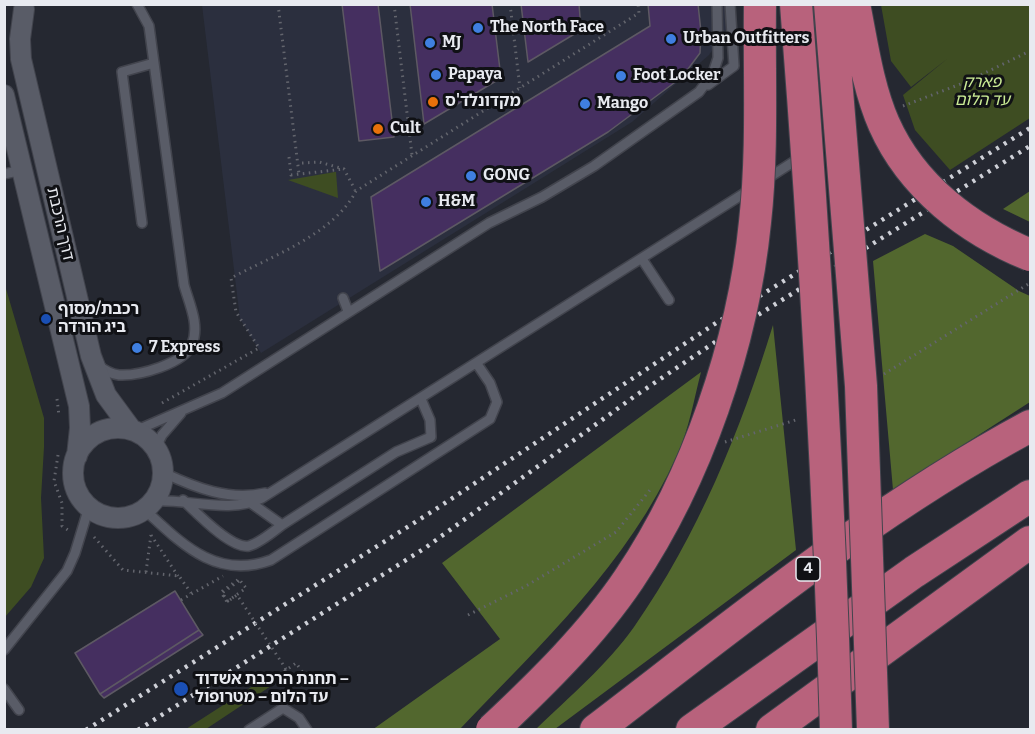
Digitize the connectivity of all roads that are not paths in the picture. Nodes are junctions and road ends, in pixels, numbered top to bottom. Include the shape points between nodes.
1 (137, 4) edge
2 (717, 4) edge
3 (730, 4) edge
4 (760, 4) edge
5 (796, 4) edge
6 (831, 4) edge
7 (854, 4) edge
8 (25, 7) edge
9 (4, 21) edge
10 (154, 63) junction
11 (699, 92) junction
12 (4, 95) edge
13 (847, 127) dead end
14 (820, 144) dead end
15 (13, 172) edge
16 (857, 181) dead end
17 (142, 223) dead end
18 (1030, 255) edge
19 (642, 259) junction
20 (343, 298) dead end
21 (669, 300) dead end
22 (348, 311) junction
23 (91, 356) junction
24 (477, 364) junction
25 (421, 399) junction
26 (185, 410) junction
27 (1030, 426) edge
28 (133, 430) junction
29 (426, 441) junction
30 (156, 447) junction
31 (67, 454) junction
32 (435, 456) junction
33 (164, 473) junction
34 (273, 491) junction
35 (1030, 496) edge
36 (183, 500) junction
37 (250, 503) junction
38 (150, 505) junction
39 (89, 507) junction
40 (282, 525) junction
41 (1030, 543) edge
42 (4, 650) edge
43 (4, 689) edge
44 (19, 711) dead end
45 (249, 729) edge
46 (307, 729) edge
47 (492, 729) edge
48 (596, 729) edge
49 (692, 729) edge
50 (772, 729) edge
51 (836, 729) edge
52 (873, 729) edge

1 - 10 lane via 149,26
2 - 11 lane via 718,58
3 - 11 lane via 734,66
4 - 47 highway, bridge via 755,222 731,345 705,432 676,498 629,579 575,647
5 - 51 highway, bridge via 813,223
6 - 52 highway, bridge via 861,386
7 - 18 highway, bridge via 883,122 903,158 940,200 962,218 993,239
8 - 9 street
8 - 23 street, דרך הרכבת via 21,59
10 - 17 lane via 122,72
10 - 23 lane via 184,285 193,317 193,343 178,360 125,375 106,370
11 - 22 lane via 594,166 489,223
12 - 15 street, דרך הרכבת
13 - 16 lane via 830,138
14 - 19 lane
15 - 31 street, דרך הרכבת via 79,406 80,428
19 - 21 lane
19 - 24 lane
20 - 22 lane
22 - 26 lane via 222,393
23 - 28 street, דרך הרכבת via 106,395
24 - 25 lane
24 - 32 lane via 495,393 495,411 480,427
25 - 29 lane via 432,430
25 - 34 lane
26 - 28 lane
26 - 30 lane
27 - 48 highway, 4 via 915,496 803,573
28 - 30 street
28 - 31 street via 99,432
29 - 32 lane
29 - 40 lane via 396,453
30 - 33 street
31 - 39 street via 80,496
32 - 38 lane via 271,560 243,566 195,554
33 - 34 lane via 221,494 247,496
33 - 38 street via 161,488
34 - 37 lane
35 - 49 highway via 914,572
36 - 37 lane via 226,505
36 - 38 lane
36 - 40 lane via 242,546 252,545
37 - 40 lane
38 - 39 street via 129,517 116,518
39 - 42 lane via 66,571
41 - 50 highway
43 - 44 lane
45 - 46 lane via 283,708 299,718

